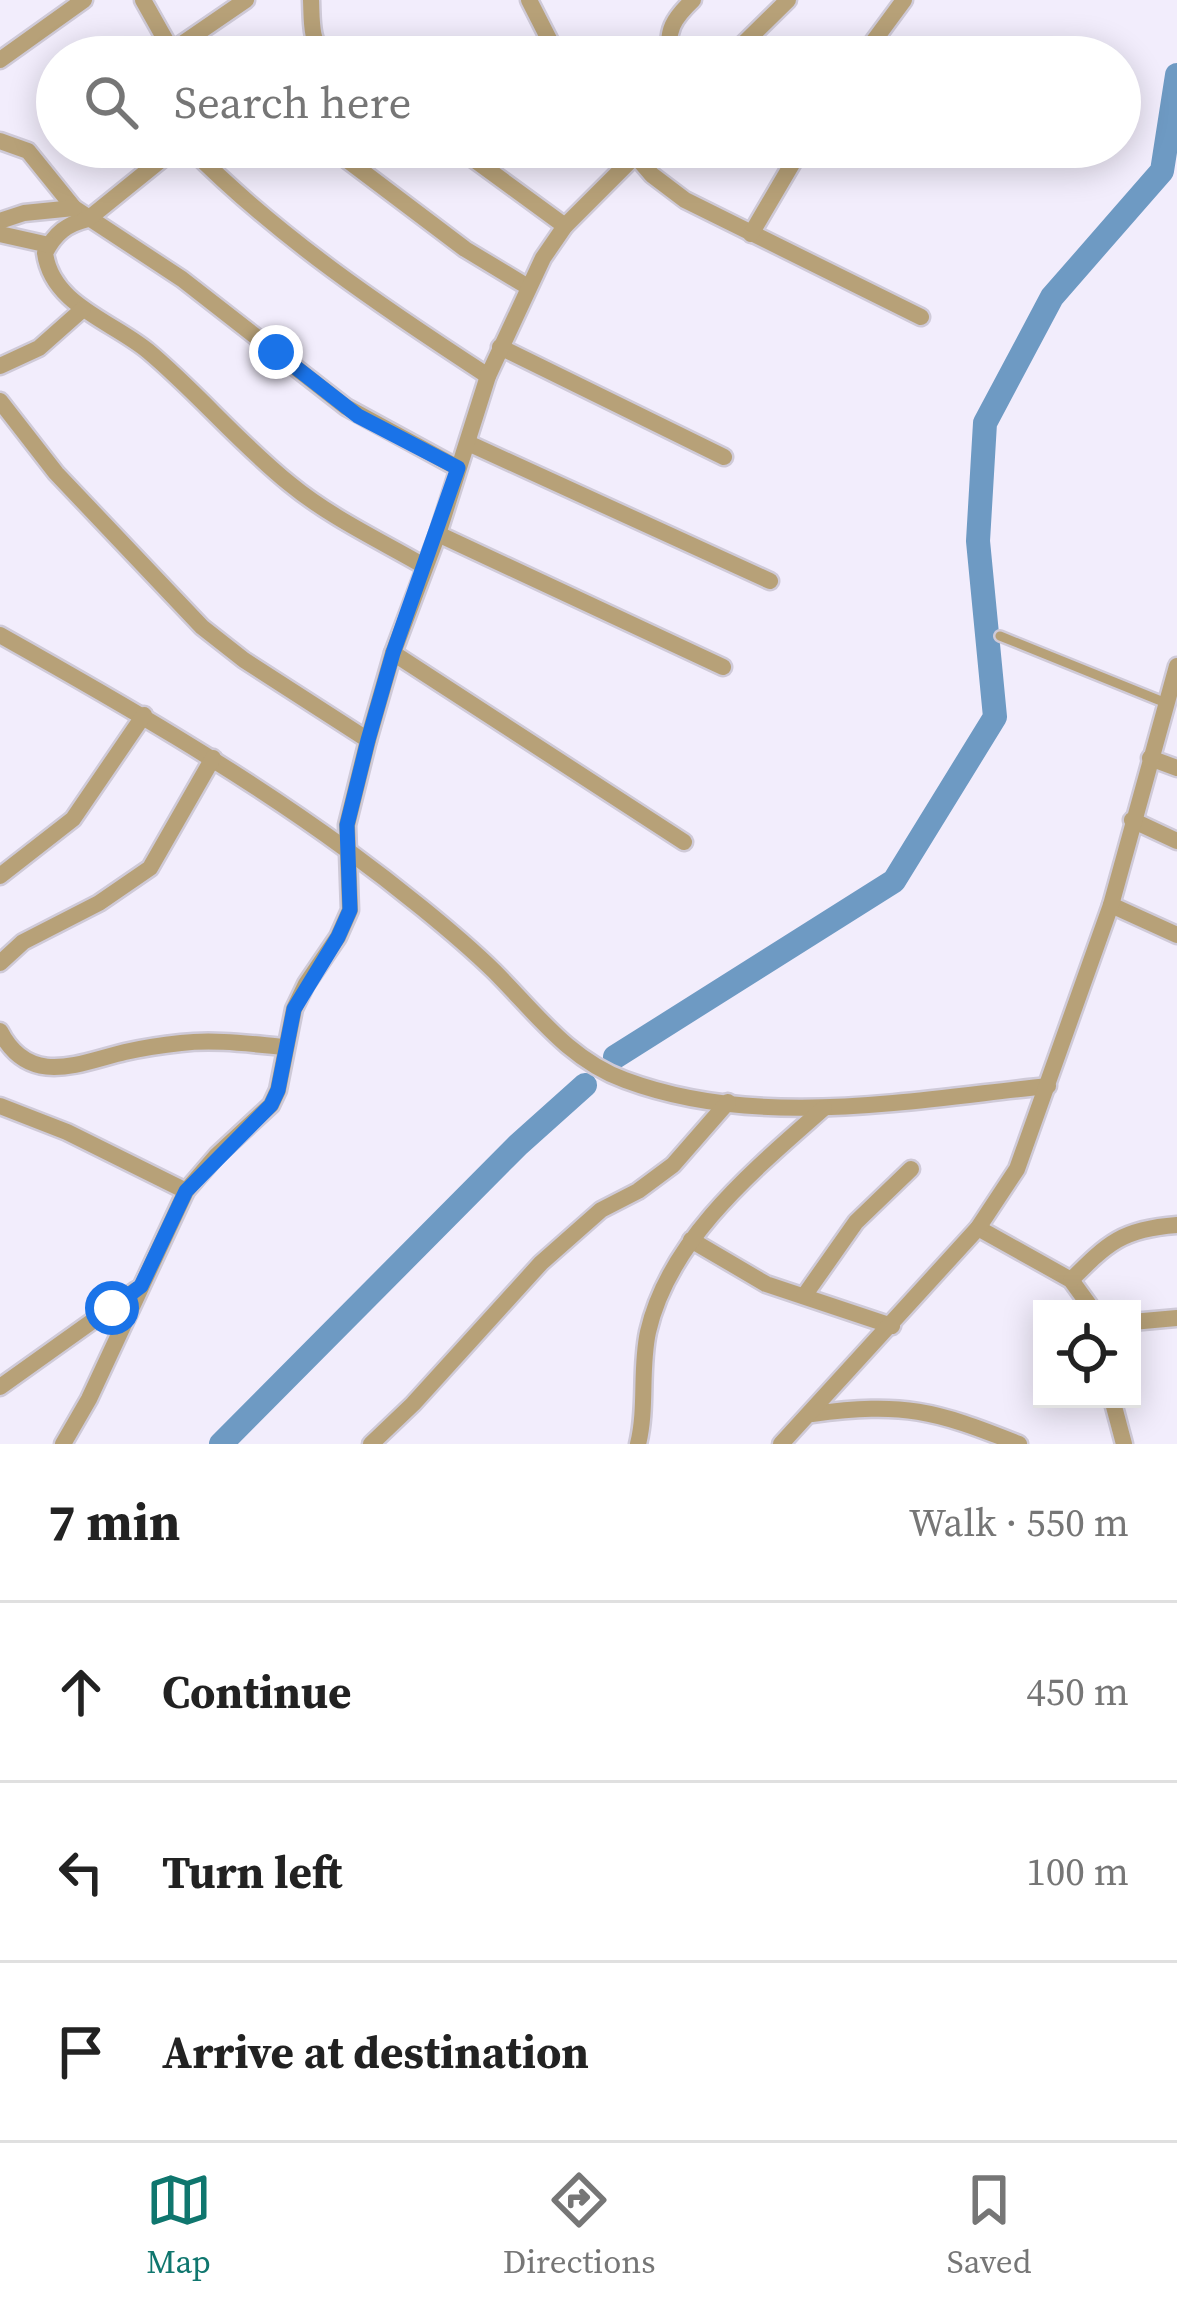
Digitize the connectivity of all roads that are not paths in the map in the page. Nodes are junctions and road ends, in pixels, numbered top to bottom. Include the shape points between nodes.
1 (85, 0) edge
2 (143, 0) edge
3 (245, 0) edge
4 (311, 0) edge
5 (529, 0) edge
6 (693, 0) edge
7 (788, 0) edge
8 (904, 0) edge
9 (164, 36) edge
10 (198, 36) edge
11 (314, 36) edge
12 (547, 36) edge
13 (668, 36) edge
14 (751, 36) edge
15 (877, 36) edge
16 (0, 60) edge
17 (0, 141) edge
18 (36, 161) edge
19 (42, 168) edge
20 (147, 168) edge
21 (210, 168) edge
22 (358, 168) edge
23 (486, 168) edge
24 (619, 168) edge
25 (651, 168) edge
26 (790, 168) edge
27 (81, 214) junction
28 (0, 221) edge
29 (565, 226) junction
30 (0, 234) edge
31 (752, 234) junction
32 (49, 245) junction
33 (527, 287) junction
34 (83, 309) junction
35 (921, 316) dead end
36 (500, 347) junction
37 (0, 366) edge
38 (488, 376) junction
39 (0, 401) edge
40 (468, 443) junction
41 (724, 457) dead end
42 (458, 468) junction
43 (438, 534) junction
44 (424, 566) junction
45 (770, 581) dead end
46 (0, 634) edge
47 (1000, 636) dead end
48 (393, 653) junction
49 (1177, 666) edge
50 (723, 667) dead end
51 (1166, 704) junction
52 (144, 715) junction
53 (368, 740) junction
54 (213, 758) junction
55 (1150, 758) junction
56 (1177, 768) edge
57 (1132, 820) junction
58 (684, 842) dead end
59 (1177, 842) edge
60 (346, 849) junction
61 (0, 876) edge
62 (1112, 905) junction
63 (1177, 935) edge
64 (0, 963) edge
65 (0, 1031) edge
66 (284, 1047) junction
67 (1048, 1085) junction
68 (728, 1102) junction
69 (0, 1106) edge
70 (824, 1108) junction
71 (910, 1168) dead end
72 (186, 1191) junction
73 (1177, 1225) edge
74 (978, 1228) junction
75 (691, 1240) junction
76 (1071, 1280) junction
77 (141, 1286) junction
78 (804, 1296) junction
79 (1085, 1300) edge
80 (1177, 1318) edge
81 (1141, 1321) edge
82 (892, 1327) junction
83 (0, 1387) edge
84 (1114, 1408) edge
85 (812, 1414) junction
86 (63, 1444) edge
87 (371, 1444) edge
88 (638, 1444) edge
89 (781, 1444) edge
90 (1019, 1444) edge
91 (1124, 1444) edge

1 - 16 street
2 - 9 street
3 - 10 street
4 - 11 street
5 - 12 street
6 - 13 street
7 - 14 street
8 - 15 street
17 - 18 street
19 - 27 street
20 - 27 street
21 - 38 street via 315,258
22 - 33 street
23 - 29 street
24 - 29 street
25 - 31 street via 669,189
26 - 31 street
27 - 28 street
27 - 32 street
27 - 42 street via 182,279 358,416
29 - 33 street
30 - 32 street
31 - 35 street
32 - 34 street via 50,276
33 - 36 street
34 - 37 street via 39,348
34 - 44 street via 157,359 289,484
36 - 38 street
36 - 41 street
38 - 40 street
39 - 53 street via 56,473 202,627
40 - 42 street
40 - 45 street
42 - 43 street
43 - 44 street
43 - 50 street
44 - 48 street
46 - 52 street
47 - 51 lane
48 - 53 street
48 - 58 street
49 - 51 street
51 - 55 street
52 - 54 street
52 - 61 street via 73,819
53 - 60 street
54 - 60 street
54 - 64 street via 149,868
55 - 56 street
55 - 57 street
57 - 59 street
57 - 62 street
60 - 66 street via 350,910 300,996
60 - 68 street via 493,970 593,1066 668,1094
62 - 63 street
62 - 67 street
65 - 66 street via 8,1047 51,1068 178,1043
66 - 72 street via 271,1105
67 - 70 street
67 - 74 street via 1017,1169
68 - 70 street
68 - 87 street via 674,1165 601,1210 541,1263
69 - 72 street
70 - 75 street
71 - 78 street via 856,1222
72 - 77 street
73 - 76 street via 1116,1238
74 - 76 street
74 - 82 street
75 - 78 street via 766,1284
75 - 88 street via 653,1312
76 - 79 street
77 - 83 street
77 - 86 street
78 - 82 street
80 - 81 street
82 - 85 street
84 - 91 street
85 - 89 street
85 - 90 street via 918,1409

